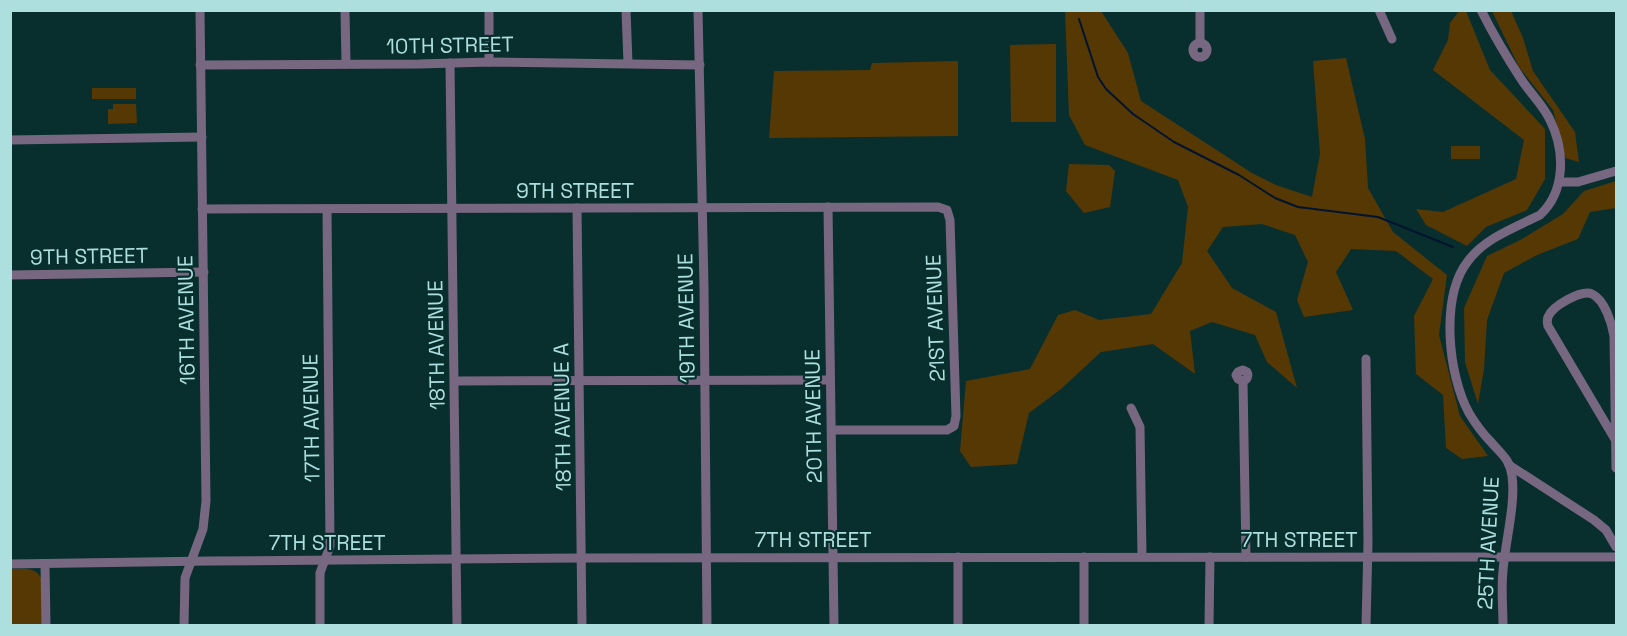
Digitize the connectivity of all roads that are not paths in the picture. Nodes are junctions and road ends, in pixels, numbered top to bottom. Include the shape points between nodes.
1 (200, 10) edge
2 (345, 10) edge
3 (489, 10) edge
4 (626, 10) edge
5 (698, 10) edge
6 (1200, 10) edge
7 (1379, 10) edge
8 (1481, 10) edge
9 (1392, 39) dead end
10 (1200, 43) dead end
11 (489, 62) junction
12 (450, 63) junction
13 (628, 63) junction
14 (200, 64) junction
15 (346, 64) junction
16 (700, 65) junction
17 (202, 137) junction
18 (10, 140) edge
19 (1617, 171) edge
20 (1559, 182) junction
21 (702, 207) junction
22 (828, 207) junction
23 (452, 208) junction
24 (577, 208) junction
25 (202, 209) junction
26 (327, 209) junction
27 (947, 210) joint
28 (204, 272) junction
29 (10, 275) edge
30 (1366, 359) dead end
31 (579, 380) junction
32 (830, 380) junction
33 (455, 381) junction
34 (704, 381) junction
35 (1243, 381) dead end
36 (1131, 408) dead end
37 (832, 430) junction
38 (1616, 441) edge
39 (1509, 465) junction
40 (1617, 468) edge
41 (1617, 547) edge
42 (1505, 556) junction
43 (834, 557) junction
44 (958, 557) junction
45 (1084, 557) junction
46 (1142, 557) junction
47 (1210, 557) junction
48 (1246, 557) junction
49 (1367, 557) junction
50 (1617, 557) edge
51 (582, 558) junction
52 (707, 558) junction
53 (325, 560) junction
54 (456, 560) junction
55 (191, 561) junction
56 (10, 564) edge
57 (45, 564) junction
58 (46, 626) edge
59 (184, 626) edge
60 (320, 626) edge
61 (457, 626) edge
62 (582, 626) edge
63 (707, 626) edge
64 (834, 626) edge
65 (958, 626) edge
66 (1084, 626) edge
67 (1209, 626) edge
68 (1366, 626) edge
69 (1503, 626) edge

1 - 14 street, 16TH AVENUE
2 - 15 street
3 - 11 street
4 - 13 street
5 - 16 street, 19TH AVENUE
6 - 10 street
7 - 9 street
8 - 20 street, 25TH AVENUE via 1520,78 1550,119 1561,162
11 - 12 street, 10TH STREET
11 - 13 street, 10TH STREET
12 - 15 street, 10TH STREET
12 - 23 street, 18TH AVENUE
13 - 16 street, 10TH STREET
14 - 15 street, 10TH STREET
14 - 17 street, 16TH AVENUE
16 - 21 street, 19TH AVENUE
17 - 18 street
17 - 25 street, 16TH AVENUE
19 - 20 street via 1578,182
20 - 39 street, 25TH AVENUE via 1552,201 1540,215 1489,241 1468,260 1452,295 1456,381 1469,413
21 - 22 street, 9TH STREET
21 - 24 street, 9TH STREET
21 - 34 street, 19TH AVENUE
22 - 27 street, 9TH STREET
22 - 32 street, 20TH AVENUE
23 - 24 street, 9TH STREET
23 - 26 street, 9TH STREET
23 - 33 street, 18TH AVENUE
24 - 31 street, 18TH AVENUE A
25 - 26 street, 9TH STREET
25 - 28 street, 16TH AVENUE
26 - 53 street, 17TH AVENUE via 330,546
27 - 37 street, 21ST AVENUE via 954,426 947,430
28 - 29 street, 9TH STREET
28 - 55 street, 16TH AVENUE via 206,501 203,529
30 - 49 street
31 - 33 street
31 - 34 street
31 - 51 street, 18TH AVENUE A
32 - 34 street
32 - 37 street, 20TH AVENUE
33 - 54 street, 18TH AVENUE
34 - 52 street, 19TH AVENUE
35 - 48 street
36 - 46 street via 1140,427
37 - 43 street, 20TH AVENUE
38 - 38 street via 1612,328 1599,300 1592,293 1581,293 1551,312 1548,326
38 - 40 street
39 - 41 street via 1594,520
39 - 42 street, 25TH AVENUE via 1512,488
42 - 49 street, 7TH STREET
42 - 50 street, 7TH STREET
42 - 69 street, 25TH AVENUE
43 - 44 street, 7TH STREET
43 - 52 street, 7TH STREET
43 - 64 street, 20TH AVENUE
44 - 45 street, 7TH STREET
44 - 65 street
45 - 46 street, 7TH STREET
45 - 66 street
46 - 47 street, 7TH STREET
47 - 48 street, 7TH STREET
47 - 67 street
48 - 49 street, 7TH STREET
49 - 68 street
51 - 52 street, 7TH STREET
51 - 54 street, 7TH STREET
51 - 62 street, 18TH AVENUE A
52 - 63 street, 19TH AVENUE
53 - 54 street, 7TH STREET
53 - 55 street, 7TH STREET
53 - 60 street, 17TH AVENUE via 320,573
54 - 61 street, 18TH AVENUE
55 - 57 street, 7TH STREET
55 - 59 street, 16TH AVENUE via 185,578
56 - 57 street, 7TH STREET
57 - 58 street

